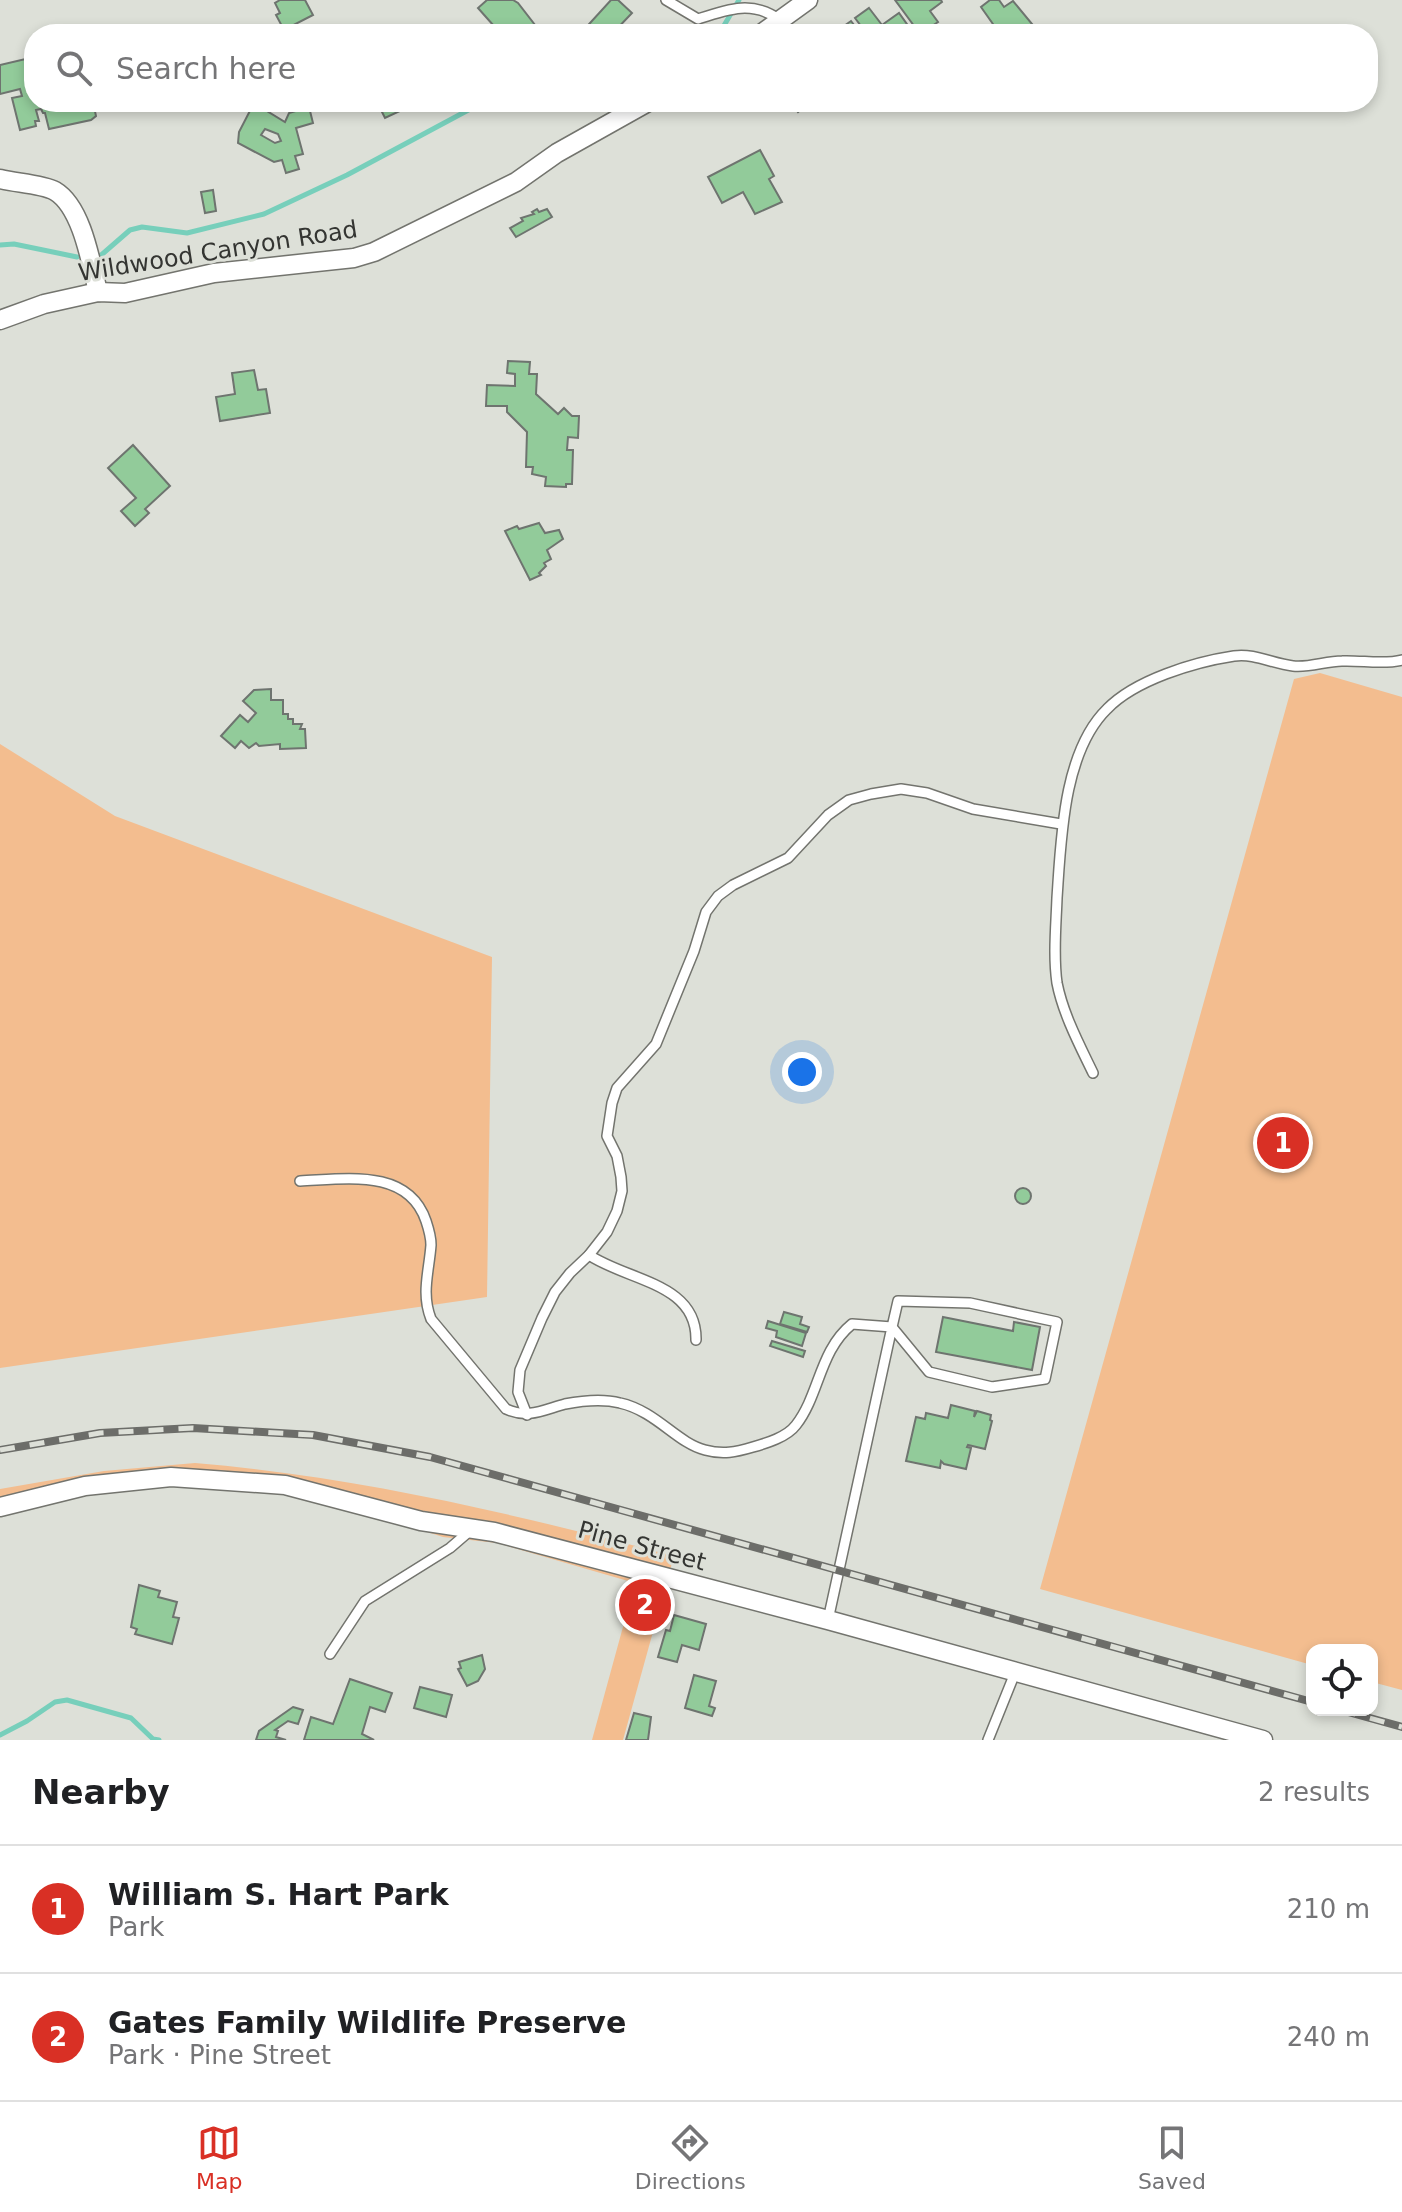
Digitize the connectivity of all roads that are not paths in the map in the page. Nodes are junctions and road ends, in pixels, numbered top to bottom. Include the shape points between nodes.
1 (666, 0) edge
2 (808, 0) edge
3 (780, 20) junction
4 (775, 24) edge
5 (630, 112) edge
6 (0, 179) edge
7 (98, 292) junction
8 (0, 320) edge
9 (1402, 660) edge
10 (1061, 824) junction
11 (1093, 1073) dead end
12 (300, 1181) dead end
13 (589, 1255) junction
14 (892, 1327) junction
15 (696, 1340) dead end
16 (527, 1415) junction
17 (0, 1507) edge
18 (472, 1529) junction
19 (828, 1620) junction
20 (330, 1654) dead end
21 (1015, 1673) junction
22 (988, 1740) edge
23 (1263, 1740) edge

1 - 3 lane via 698,19 746,6 767,10
2 - 3 street
3 - 4 street
5 - 7 street, Wildwood Canyon Road via 516,182 374,252 214,273 125,293
6 - 7 street via 53,190 70,205
7 - 8 street, Wildwood Canyon Road
9 - 10 lane via 1294,666 1238,655 1143,684 1113,703 1085,737
10 - 11 lane via 1057,984
10 - 13 lane via 973,809 927,793 901,789 871,794 849,800 788,858 718,896 706,912 656,1044 617,1088 607,1136 617,1156 622,1191 607,1232
12 - 16 lane via 393,1184 421,1205 431,1235 424,1288 431,1319 506,1409
13 - 15 lane via 674,1294 689,1308
13 - 16 lane via 555,1292 520,1370 518,1392
14 - 14 lane via 898,1301 970,1303 1057,1322 1045,1379 992,1387 929,1372
14 - 16 lane via 852,1324 840,1334 821,1368 795,1427 742,1451 700,1449 654,1417 616,1402 566,1404
14 - 19 lane
17 - 18 street, Pine Street via 85,1486 171,1477 285,1485
18 - 19 street, Pine Street
18 - 20 lane via 365,1601
19 - 21 street, Pine Street
21 - 22 lane
21 - 23 street, Pine Street

